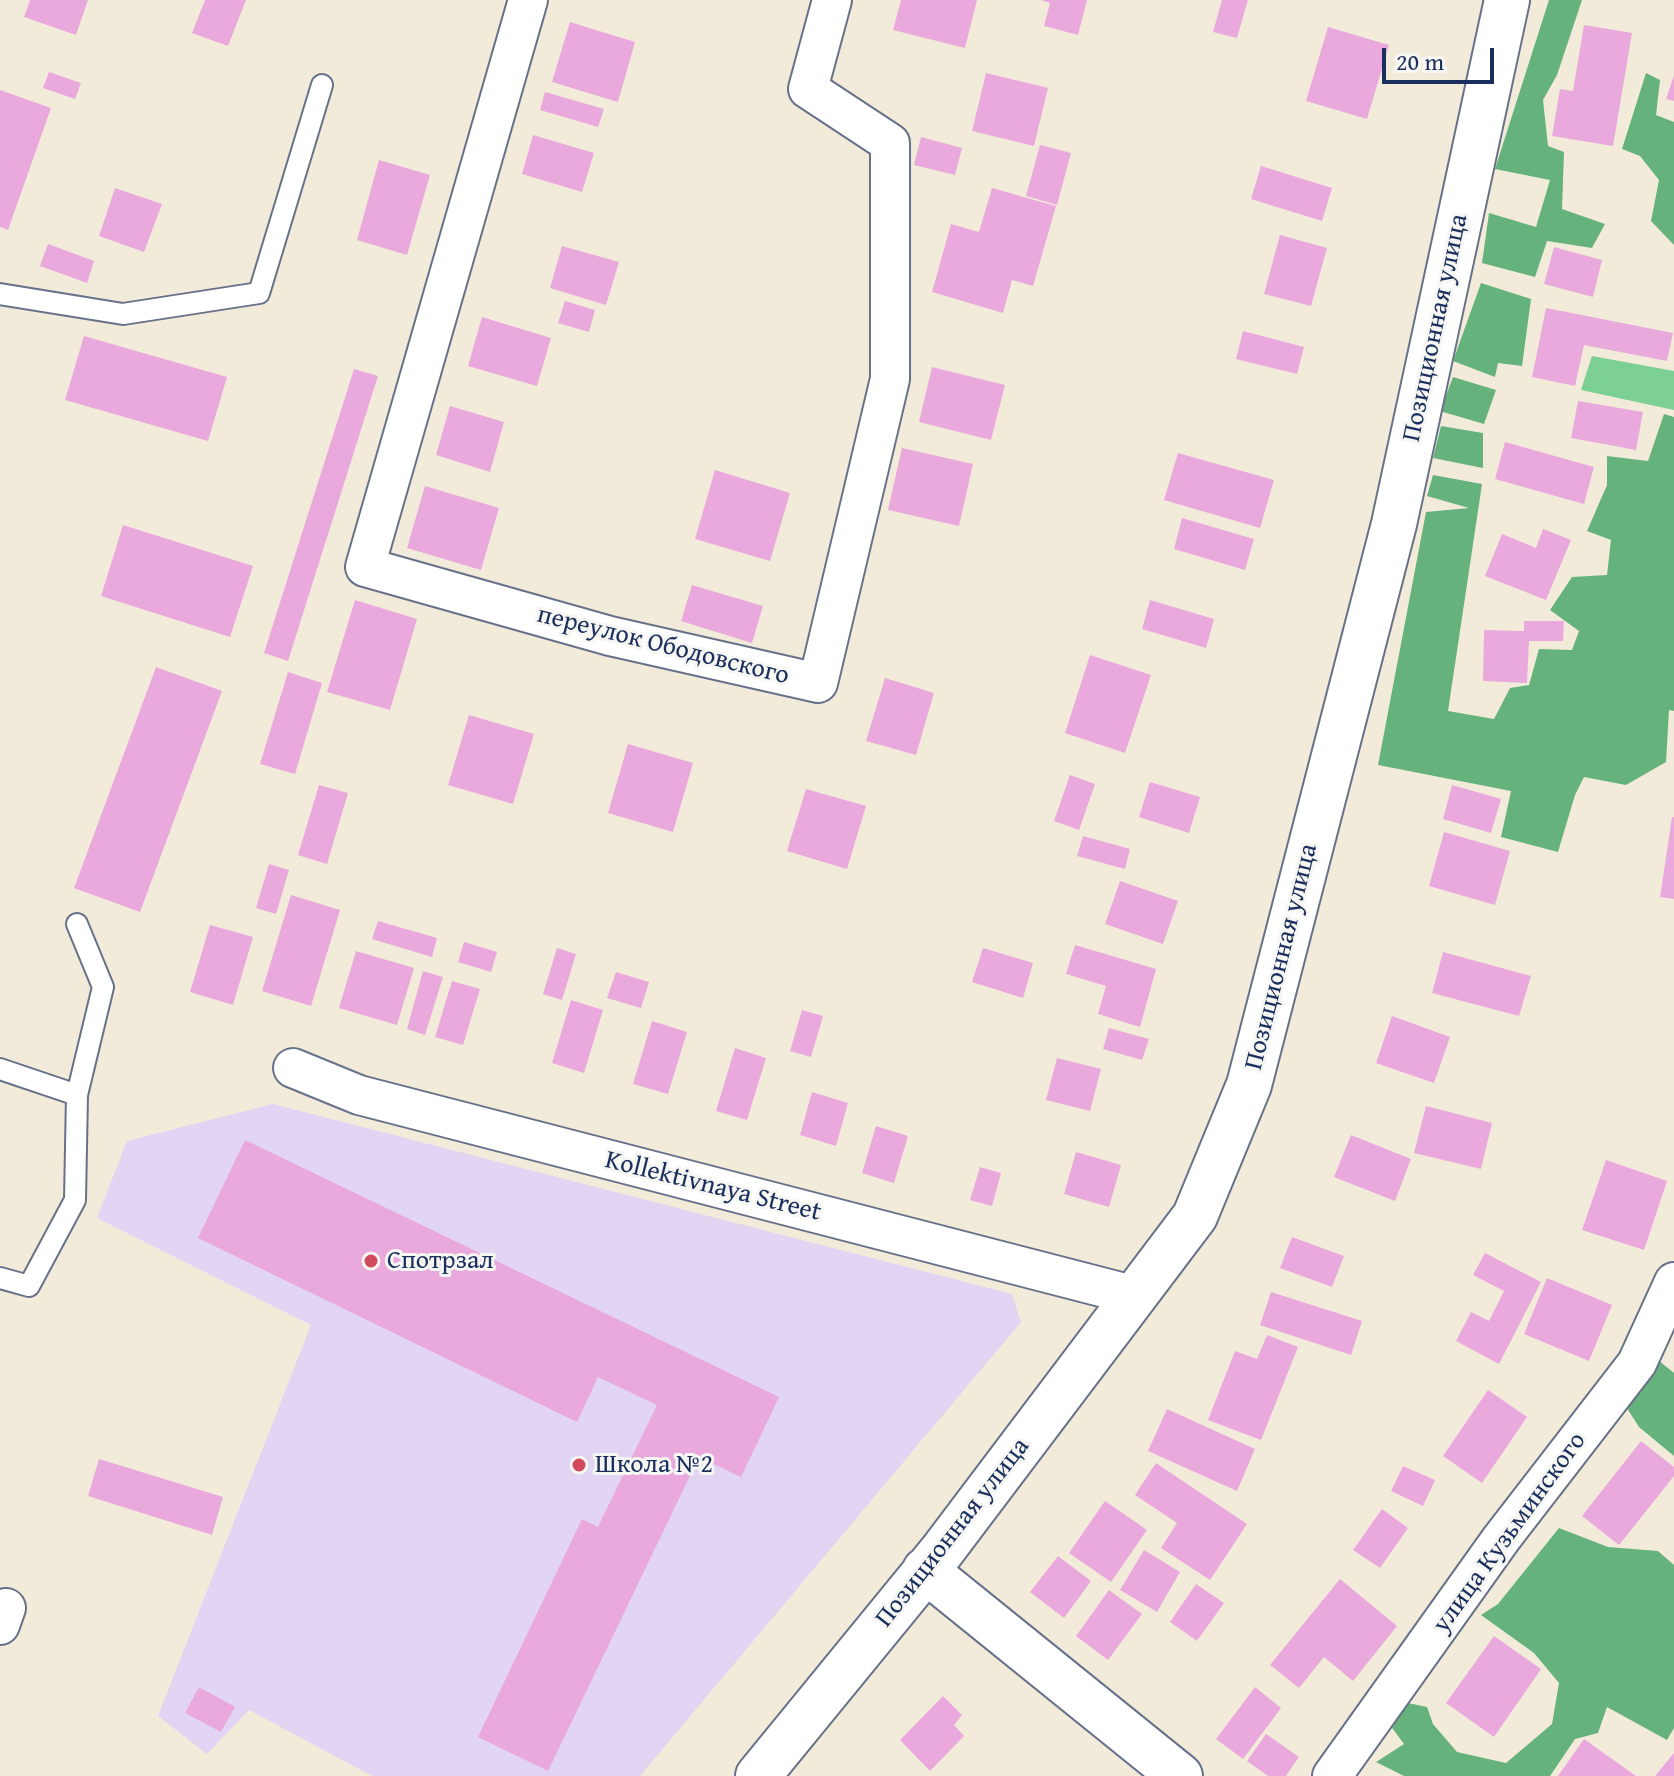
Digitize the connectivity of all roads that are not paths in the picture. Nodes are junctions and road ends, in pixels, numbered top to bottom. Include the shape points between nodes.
1 (528, 0) edge
2 (832, 0) edge
3 (1507, 0) edge
4 (322, 85) dead end
5 (0, 294) edge
6 (77, 924) dead end
7 (293, 1068) dead end
8 (0, 1069) edge
9 (77, 1095) junction
10 (0, 1278) edge
11 (1674, 1282) edge
12 (1136, 1296) junction
13 (925, 1570) junction
14 (758, 1776) edge
15 (1180, 1776) edge
16 (1332, 1776) edge

1 - 2 street, переулок Ободовского via 365,567 610,636 818,683 890,379 890,143 808,89
3 - 12 street, Позиционная улица via 1394,524 1249,1085 1195,1216
4 - 5 lane via 259,293 123,314
6 - 9 lane via 103,987
7 - 12 street, Kollektivnaya Street via 359,1095
8 - 9 lane
9 - 10 lane via 75,1200 29,1286
11 - 16 street, улица Кузьминского via 1637,1363 1501,1539
12 - 13 street, Позиционная улица
13 - 14 street, Позиционная улица
13 - 15 street

